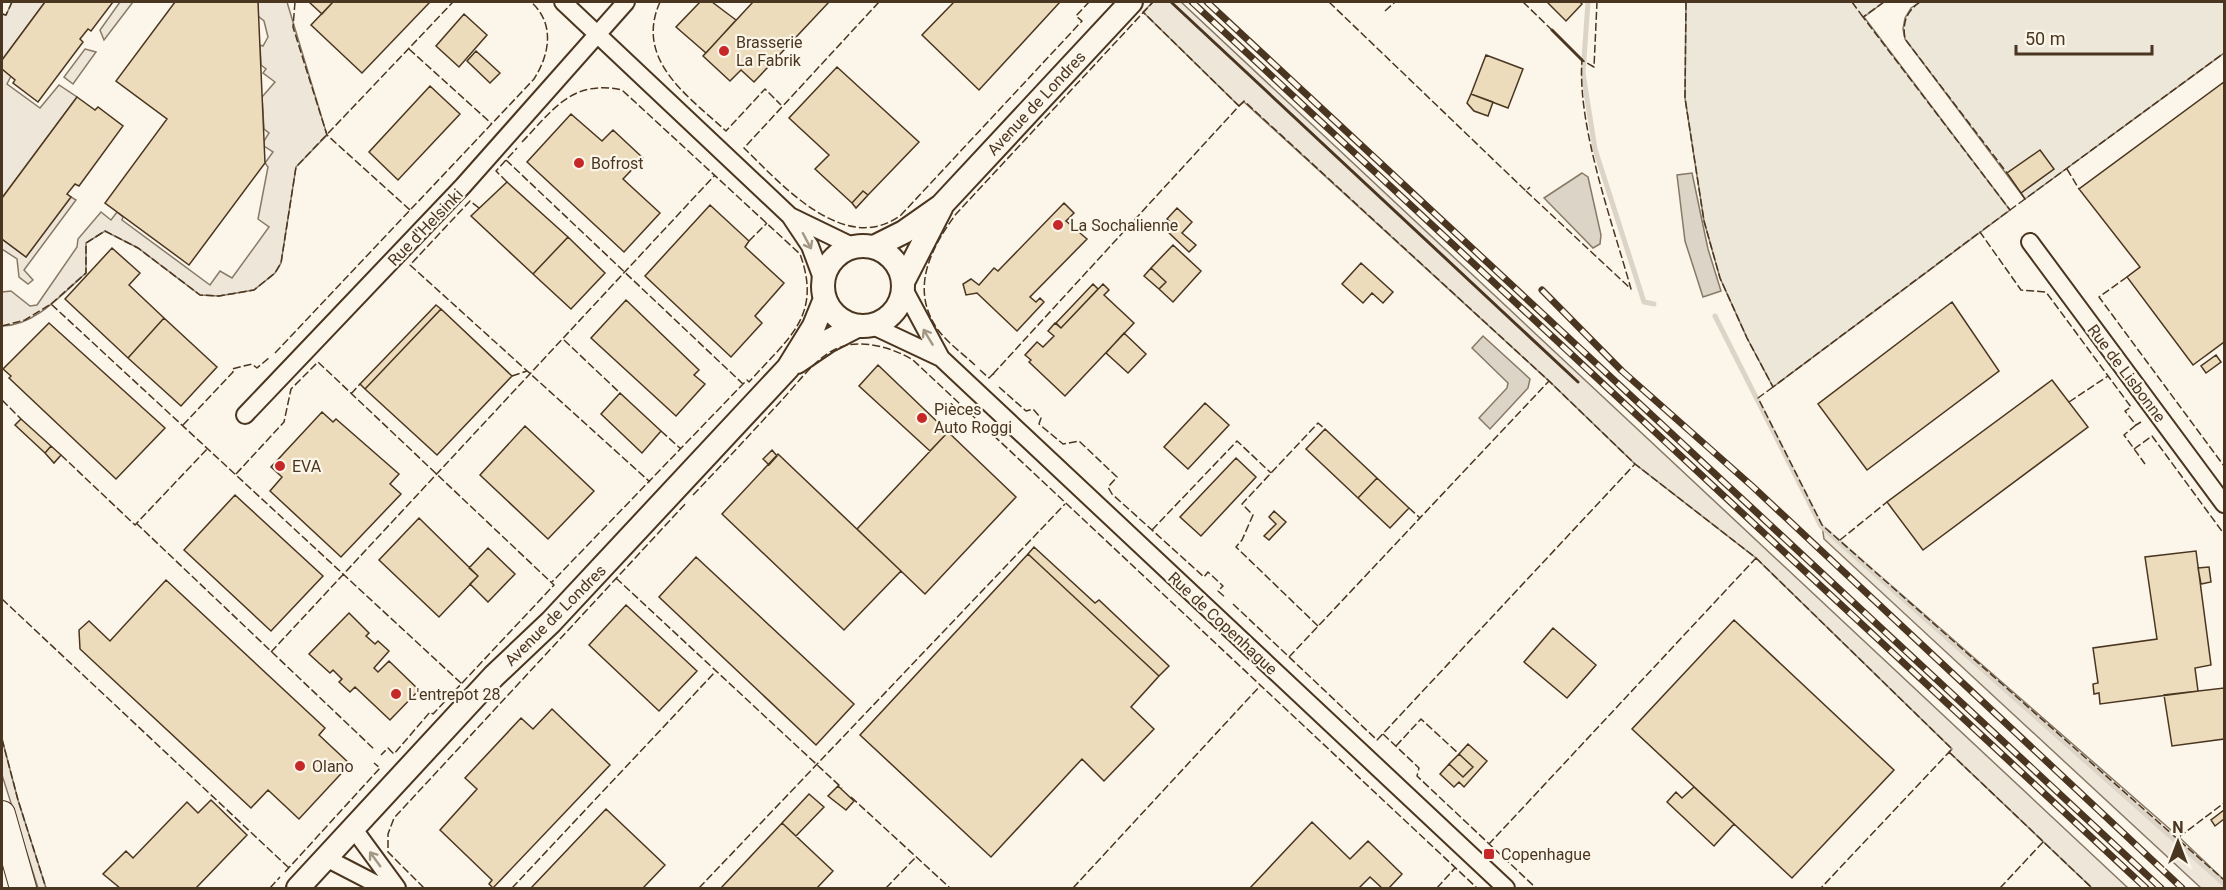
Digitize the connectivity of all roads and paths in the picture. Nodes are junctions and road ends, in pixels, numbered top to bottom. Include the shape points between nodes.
1 (563, 2) edge
2 (626, 2) edge
3 (1131, 2) edge
4 (597, 33) junction
5 (941, 206) junction
6 (790, 216) junction
7 (2030, 242) dead end
8 (864, 247) junction
9 (904, 285) junction
10 (824, 290) junction
11 (865, 326) junction
12 (941, 358) junction
13 (788, 368) junction
14 (245, 415) dead end
15 (2224, 504) edge
16 (2, 814) edge
17 (353, 828) junction
18 (326, 858) junction
19 (23, 888) edge
20 (298, 888) edge
21 (384, 888) edge
22 (398, 888) edge
23 (1506, 888) edge

1 - 4 street
2 - 4 street, Rue d'Helsinki
3 - 5 street, Avenue de Londres
4 - 6 street
4 - 14 street, Rue d'Helsinki via 464,186
5 - 8 street, Avenue de Londres via 904,232
5 - 9 street, Avenue de Londres
6 - 8 street
6 -> 10 street via 810,246
7 - 15 street, Rue de Lisbonne
8 - 9 street via 886,251 894,258
8 - 10 street via 834,257
9 - 11 street via 895,312
12 -> 9 street, Rue de Copenhague
10 - 11 street via 837,316
10 - 13 street, Avenue de Londres via 814,326
11 - 12 street, Rue de Copenhague
11 - 13 street, Avenue de Londres via 828,341
12 - 23 street, Rue de Copenhague
13 - 17 street, Avenue de Londres
16 - 19 main road
17 - 18 street, Avenue de Londres
22 -> 17 street
18 - 20 street, Avenue de Londres
18 - 21 street

